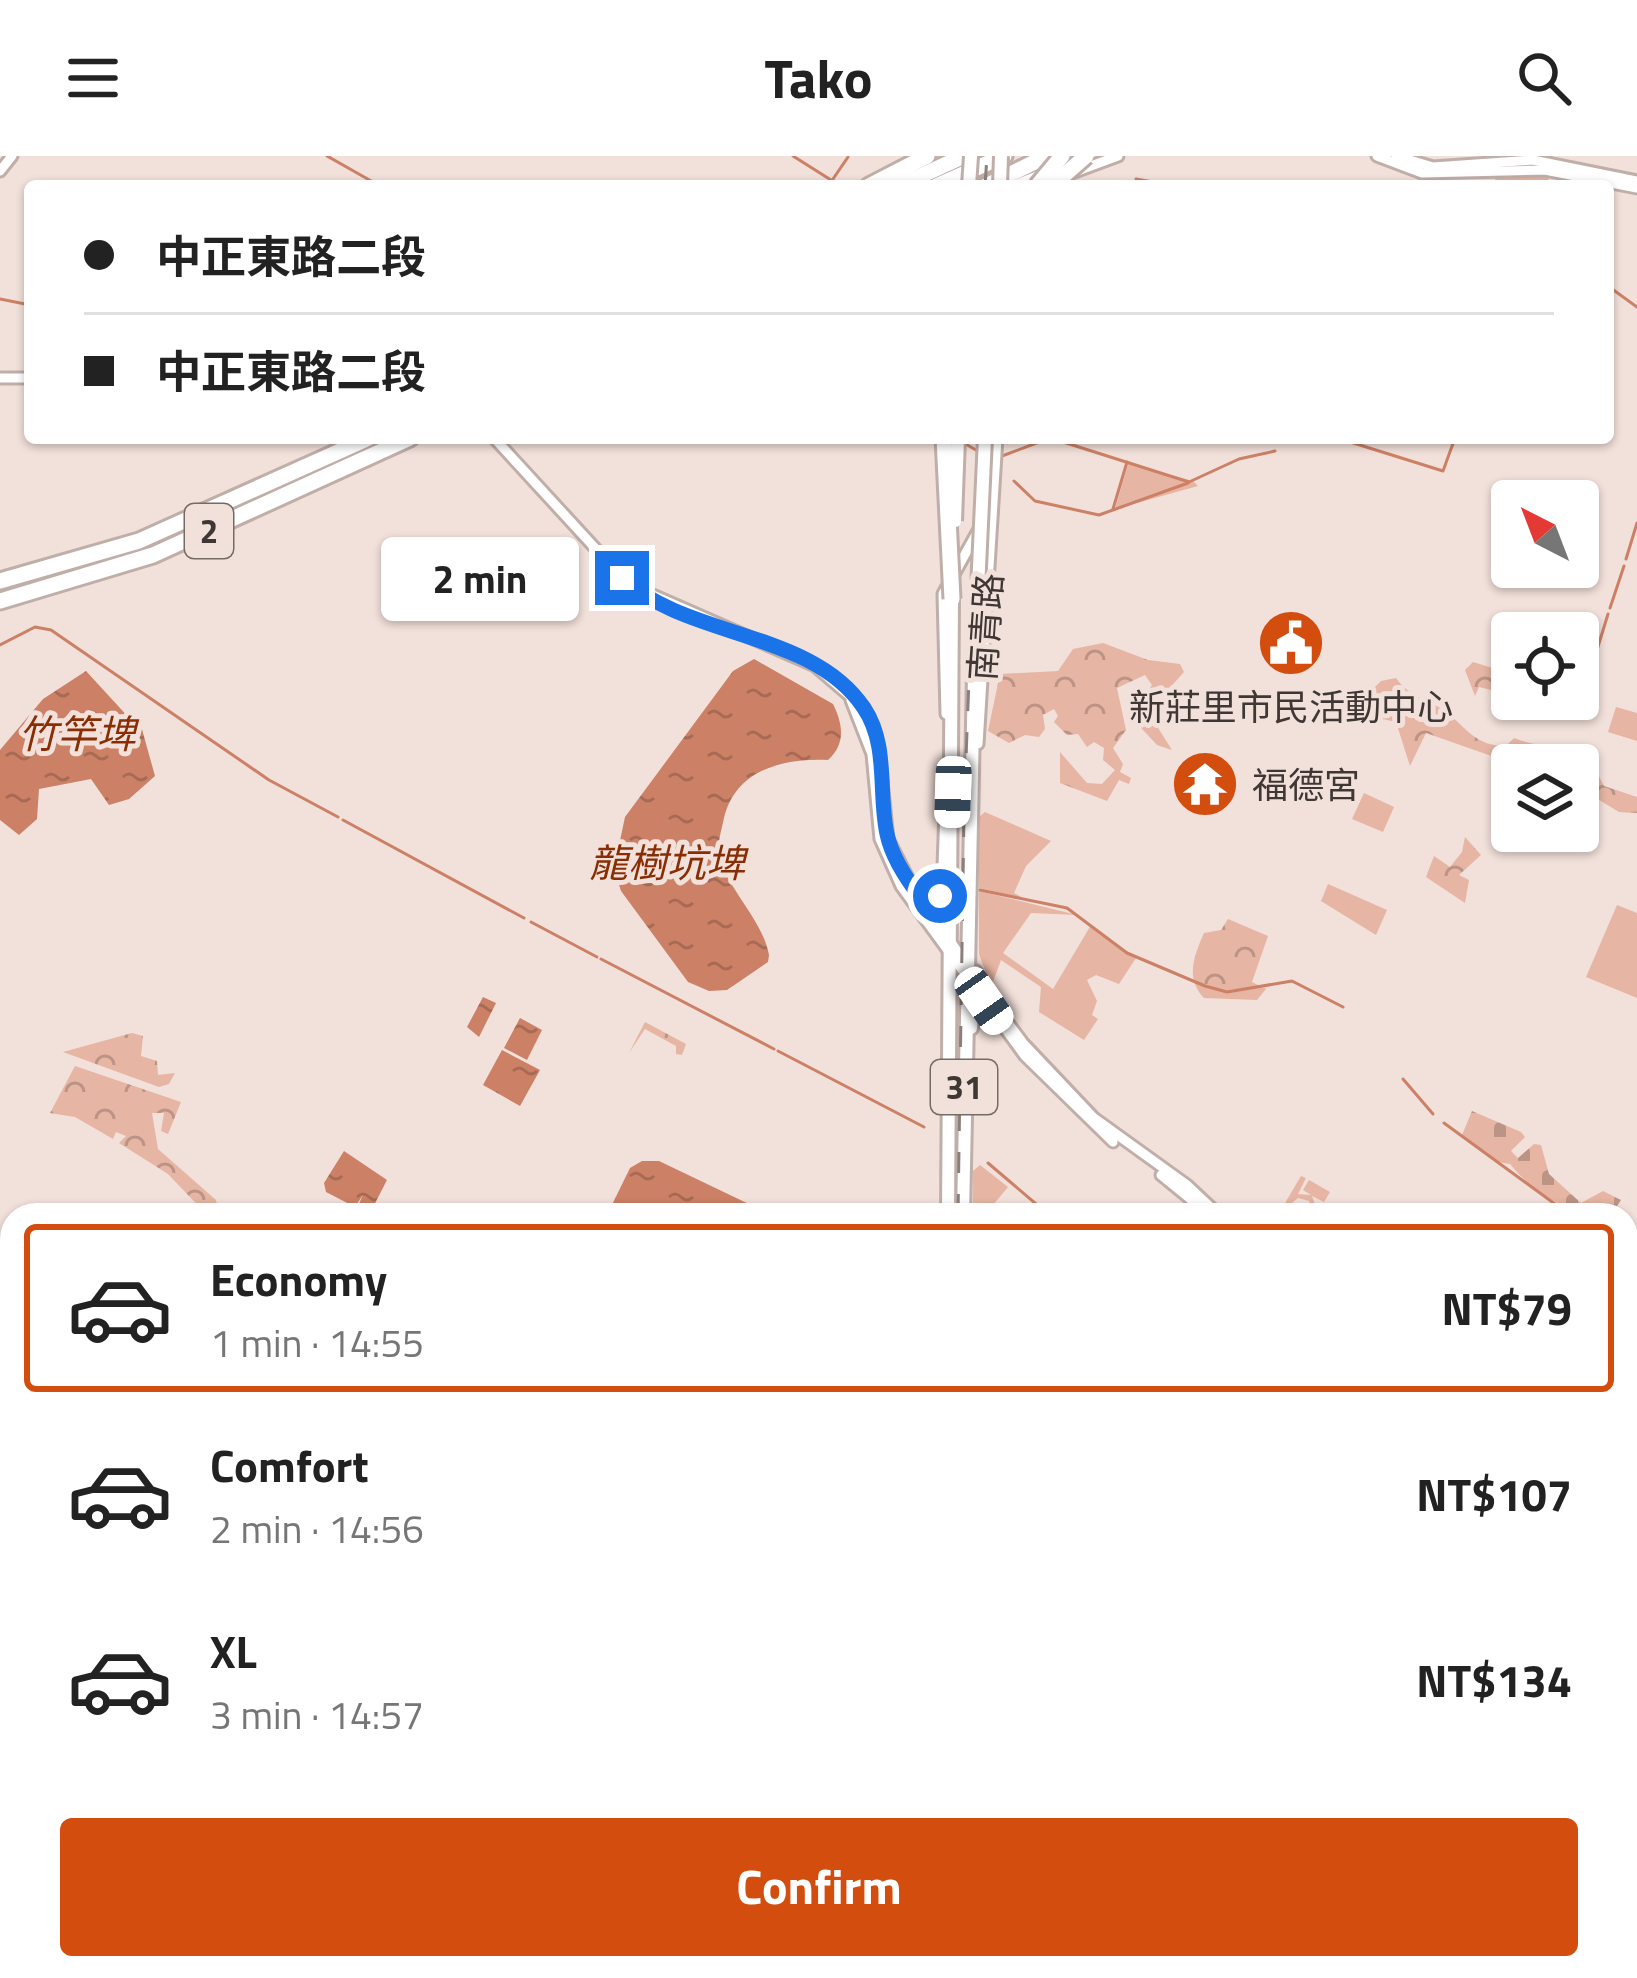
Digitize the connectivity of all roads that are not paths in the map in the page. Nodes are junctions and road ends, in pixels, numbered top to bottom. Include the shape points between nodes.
1 (12, 156) edge
2 (910, 156) edge
3 (927, 156) edge
4 (968, 156) edge
5 (1003, 156) edge
6 (1048, 156) edge
7 (1062, 156) edge
8 (1089, 156) edge
9 (1118, 156) edge
10 (1377, 156) edge
11 (1396, 156) edge
12 (0, 171) edge
13 (876, 180) edge
14 (880, 180) edge
15 (913, 180) edge
16 (949, 180) edge
17 (998, 180) edge
18 (1040, 180) edge
19 (1044, 180) edge
20 (1048, 180) edge
21 (1059, 180) edge
22 (1606, 180) edge
23 (1637, 185) edge
24 (357, 444) edge
25 (397, 444) edge
26 (500, 444) edge
27 (942, 444) edge
28 (958, 444) edge
29 (985, 444) edge
30 (998, 444) edge
31 (988, 521) junction
32 (0, 581) edge
33 (952, 599) junction
34 (0, 601) edge
35 (974, 652) dead end
36 (978, 668) junction
37 (846, 690) junction
38 (943, 891) junction
39 (922, 899) junction
40 (945, 938) junction
41 (970, 972) junction
42 (1000, 1025) junction
43 (971, 1034) junction
44 (948, 1059) junction
45 (943, 1079) junction
46 (945, 1203) edge
47 (945, 1203) edge
48 (967, 1203) edge
49 (967, 1203) edge
50 (1194, 1203) edge
51 (1207, 1203) edge

1 - 12 main road
2 - 13 highway
3 - 14 highway
4 - 15 highway
5 - 16 highway
6 - 17 highway
7 - 18 highway, bridge
8 - 19 main road
8 - 21 highway, bridge
9 - 20 main road
10 - 22 main road via 1422,173 1545,170
11 - 23 main road via 1433,166 1532,160
24 - 32 highway, 2 via 139,541
25 - 34 highway, 2 via 153,555
26 - 37 main road via 628,584 815,666
27 - 33 highway, bridge
28 - 33 main road, 南青路 / 31, bridge
29 - 36 main road, 南青路 / 31, bridge
30 - 31 main road, 南青路
31 - 36 main road, 南青路
31 - 38 main road, 南青路 via 943,594
33 - 40 main road, 南青路 / 31 via 955,750
35 - 36 main road
36 - 41 main road, 31
36 - 41 main road, 南青路
37 - 39 main road via 878,742 888,839
37 - 40 main road via 867,732 890,866
38 - 39 main road
38 - 40 main road, 南青路
39 - 40 main road
40 - 41 main road
40 - 44 main road, 31
40 - 45 main road
41 - 42 main road
41 - 43 main road
41 - 48 main road, 31
41 - 51 main road via 1051,1075 1123,1142
42 - 43 main road via 984,1020
42 - 50 main road via 1090,1123
43 - 49 main road
44 - 45 main road
44 - 46 main road, 31
45 - 47 main road

